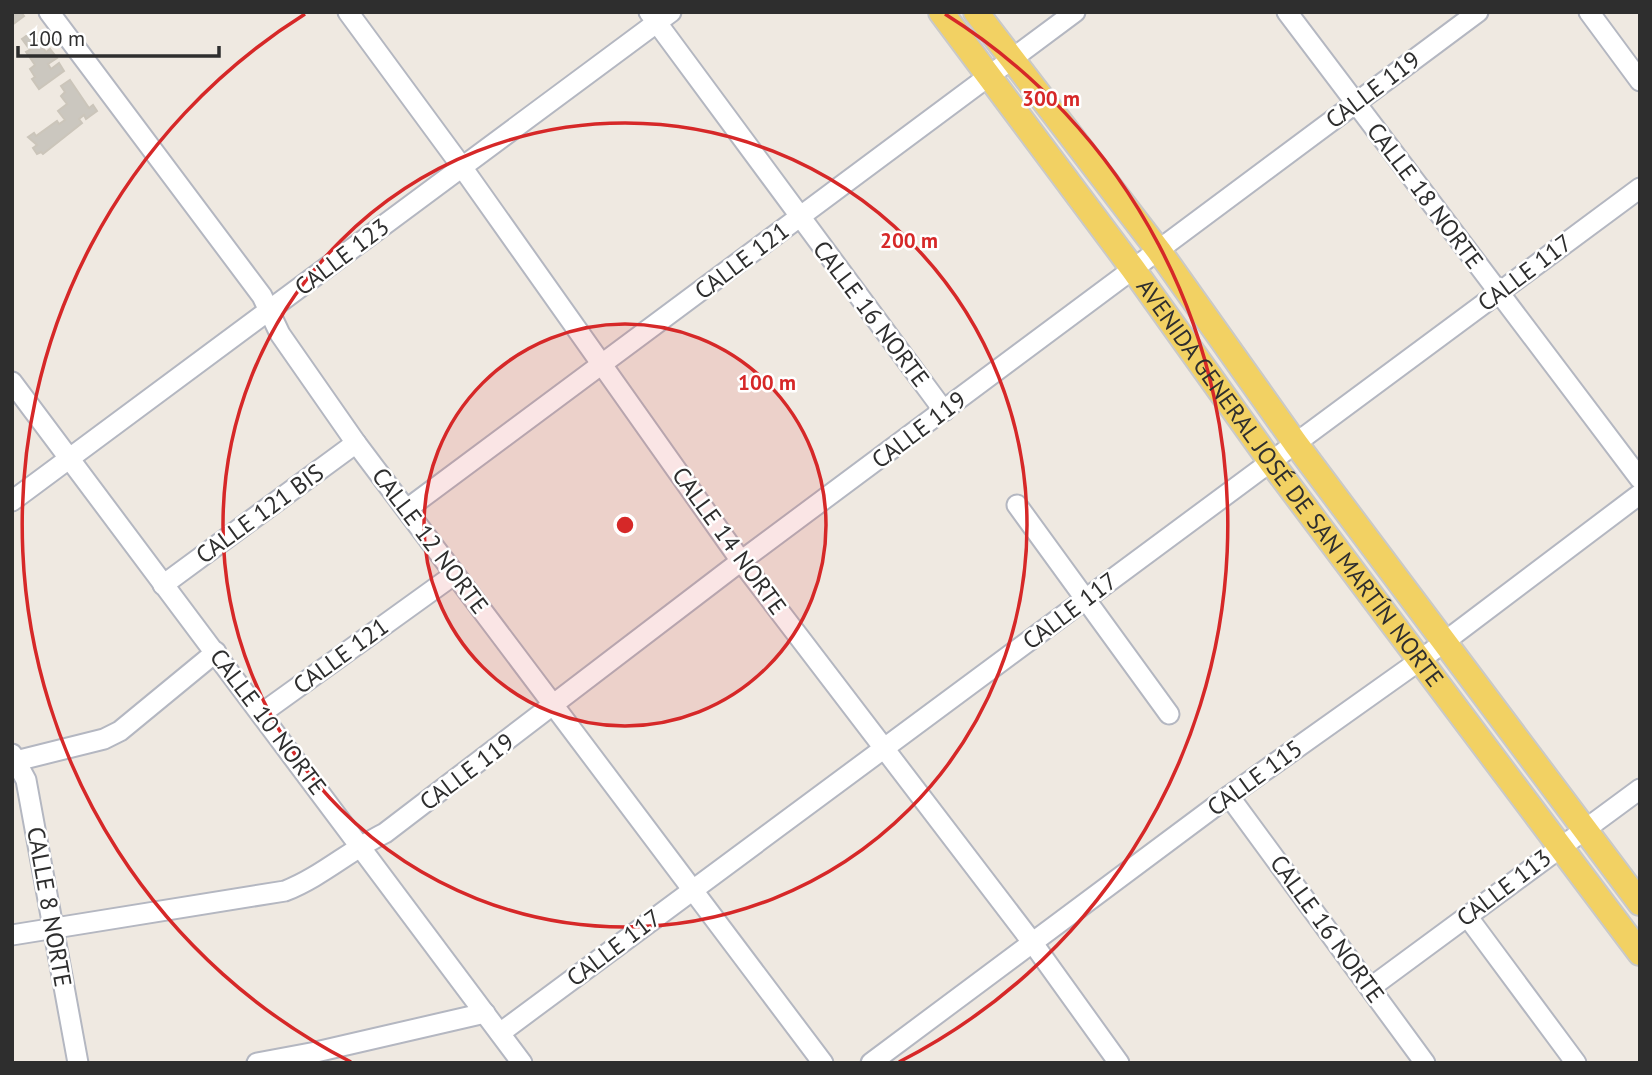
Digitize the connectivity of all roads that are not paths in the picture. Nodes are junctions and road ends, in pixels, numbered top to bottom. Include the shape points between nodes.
1 (49, 12) edge
2 (348, 12) edge
3 (941, 12) edge
4 (976, 12) edge
5 (1075, 12) edge
6 (1287, 12) edge
7 (1478, 12) edge
8 (1588, 12) edge
9 (659, 16) edge
10 (1011, 60) junction
11 (989, 76) junction
12 (1640, 81) edge
13 (1356, 103) junction
14 (462, 167) junction
15 (1640, 188) edge
16 (799, 218) junction
17 (1159, 251) junction
18 (1133, 269) junction
19 (1497, 294) junction
20 (269, 312) junction
21 (602, 365) junction
22 (12, 382) edge
23 (944, 411) junction
24 (356, 443) junction
25 (1296, 444) junction
26 (70, 459) junction
27 (1271, 462) junction
28 (1640, 479) edge
29 (1640, 494) edge
30 (12, 501) edge
31 (1017, 505) dead end
32 (407, 509) junction
33 (741, 561) junction
34 (455, 574) junction
35 (163, 585) junction
36 (1085, 600) junction
37 (1444, 642) junction
38 (216, 652) junction
39 (1419, 661) junction
40 (554, 707) junction
41 (262, 713) junction
42 (1169, 714) dead end
43 (884, 749) junction
44 (14, 759) edge
45 (1640, 789) edge
46 (1229, 796) junction
47 (1585, 829) junction
48 (360, 846) junction
49 (1560, 847) junction
50 (692, 891) junction
51 (1640, 903) edge
52 (1467, 916) junction
53 (53, 928) junction
54 (12, 935) edge
55 (1032, 942) junction
56 (1640, 953) edge
57 (1370, 988) junction
58 (485, 1013) junction
59 (500, 1033) junction
60 (309, 1058) edge
61 (514, 1060) edge
62 (78, 1063) edge
63 (257, 1063) edge
64 (823, 1063) edge
65 (871, 1063) edge
66 (1119, 1063) edge
67 (1425, 1063) edge
68 (1576, 1063) edge

1 - 20 street, CALLE 12 NORTE via 262,296
2 - 14 street, CALLE 14 NORTE
3 - 11 main road, AVENIDA GENERAL JOSÉ DE SAN MARTÍN NORTE
4 - 10 main road, AVENIDA GENERAL JOSÉ DE SAN MARTÍN NORTE
5 - 10 street, CALLE 121
6 - 13 street, CALLE 18 NORTE
7 - 13 street, CALLE 119
8 - 12 street
9 - 14 street, CALLE 123
9 - 16 street, CALLE 16 NORTE
10 - 11 street, CALLE 121
10 - 17 main road, AVENIDA GENERAL JOSÉ DE SAN MARTÍN NORTE
11 - 16 street, CALLE 121
11 - 18 main road, AVENIDA GENERAL JOSÉ DE SAN MARTÍN NORTE
13 - 17 street, CALLE 119
13 - 19 street, CALLE 18 NORTE
14 - 20 street, CALLE 123
14 - 21 street, CALLE 14 NORTE
15 - 19 street, CALLE 117
16 - 21 street, CALLE 121
16 - 23 street, CALLE 16 NORTE
17 - 18 street, CALLE 119
17 - 25 main road, AVENIDA GENERAL JOSÉ DE SAN MARTÍN NORTE
18 - 23 street, CALLE 119
18 - 27 main road, AVENIDA GENERAL JOSÉ DE SAN MARTÍN NORTE
19 - 25 street, CALLE 117
19 - 28 street, CALLE 18 NORTE
20 - 24 street, CALLE 12 NORTE
20 - 26 street, CALLE 123
21 - 32 street, CALLE 121
21 - 33 street, CALLE 14 NORTE
22 - 26 street, CALLE 10 NORTE
23 - 33 street, CALLE 119
24 - 32 street, CALLE 12 NORTE
24 - 35 street, CALLE 121 BIS
25 - 27 street, CALLE 117
25 - 37 main road, AVENIDA GENERAL JOSÉ DE SAN MARTÍN NORTE
26 - 30 street, CALLE 123
26 - 35 street, CALLE 10 NORTE
27 - 36 street, CALLE 117
27 - 39 main road, AVENIDA GENERAL JOSÉ DE SAN MARTÍN NORTE
29 - 37 street, CALLE 115
31 - 36 street
32 - 34 street, CALLE 12 NORTE
33 - 40 street, CALLE 119
33 - 43 street, CALLE 14 NORTE
34 - 40 street, CALLE 12 NORTE
34 - 41 street, CALLE 121
35 - 38 street, CALLE 10 NORTE
36 - 42 street
36 - 43 street, CALLE 117
37 - 39 street, CALLE 115
37 - 47 main road, AVENIDA GENERAL JOSÉ DE SAN MARTÍN NORTE
38 - 41 street, CALLE 10 NORTE
38 - 44 street via 120,731 104,739
39 - 46 street, CALLE 115
39 - 49 main road, AVENIDA GENERAL JOSÉ DE SAN MARTÍN NORTE
40 - 48 street, CALLE 119 via 385,833
40 - 50 street, CALLE 12 NORTE
41 - 48 street, CALLE 10 NORTE
43 - 50 street, CALLE 117
43 - 55 street, CALLE 14 NORTE
44 - 53 street, CALLE 8 NORTE via 26,780
45 - 47 street, CALLE 113
46 - 55 street, CALLE 115
46 - 57 street, CALLE 16 NORTE
47 - 49 street, CALLE 113
47 - 51 main road, AVENIDA GENERAL JOSÉ DE SAN MARTÍN NORTE
48 - 53 street, CALLE 119 via 285,891
48 - 58 street, CALLE 10 NORTE
49 - 52 street, CALLE 113
49 - 56 main road, AVENIDA GENERAL JOSÉ DE SAN MARTÍN NORTE
50 - 59 street, CALLE 117
50 - 64 street, CALLE 12 NORTE
52 - 57 street, CALLE 113
52 - 68 street
53 - 54 street, CALLE 119
53 - 62 street, CALLE 8 NORTE
55 - 65 street, CALLE 115
55 - 66 street, CALLE 14 NORTE
57 - 67 street, CALLE 16 NORTE
58 - 59 street, CALLE 10 NORTE
58 - 60 street
59 - 61 street, CALLE 10 NORTE
60 - 63 street

